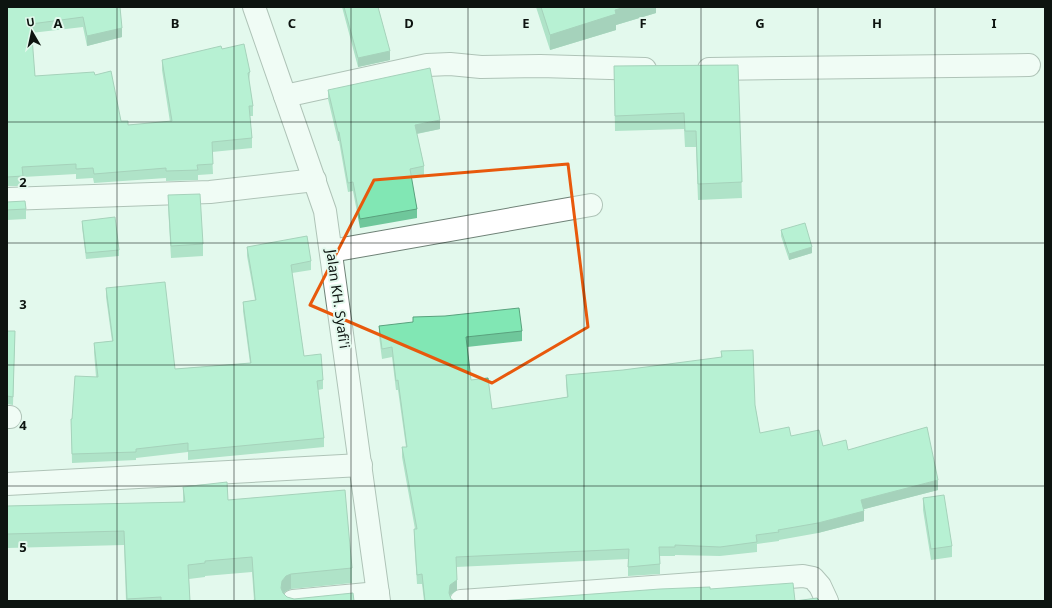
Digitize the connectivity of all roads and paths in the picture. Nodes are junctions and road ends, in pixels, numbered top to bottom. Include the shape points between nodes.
1 (254, 7) edge
2 (1029, 65) dead end
3 (665, 69) edge
4 (689, 69) edge
5 (285, 96) junction
6 (314, 180) junction
7 (7, 199) edge
8 (591, 205) dead end
9 (331, 251) junction
10 (361, 464) junction
11 (7, 484) edge
12 (378, 597) edge
13 (293, 601) edge
14 (461, 601) edge
15 (827, 601) edge

1 - 5 street, Jalan KH. Syafi'i
2 - 4 street
3 - 5 street via 427,65
5 - 6 street, Jalan KH. Syafi'i
6 - 7 street via 210,192
6 - 9 street, Jalan KH. Syafi'i via 325,212
8 - 9 street
9 - 10 street, Jalan KH. Syafi'i
10 - 11 street
10 - 12 street, Jalan KH. Syafi'i
12 - 13 street
14 - 15 street via 803,576 813,578

